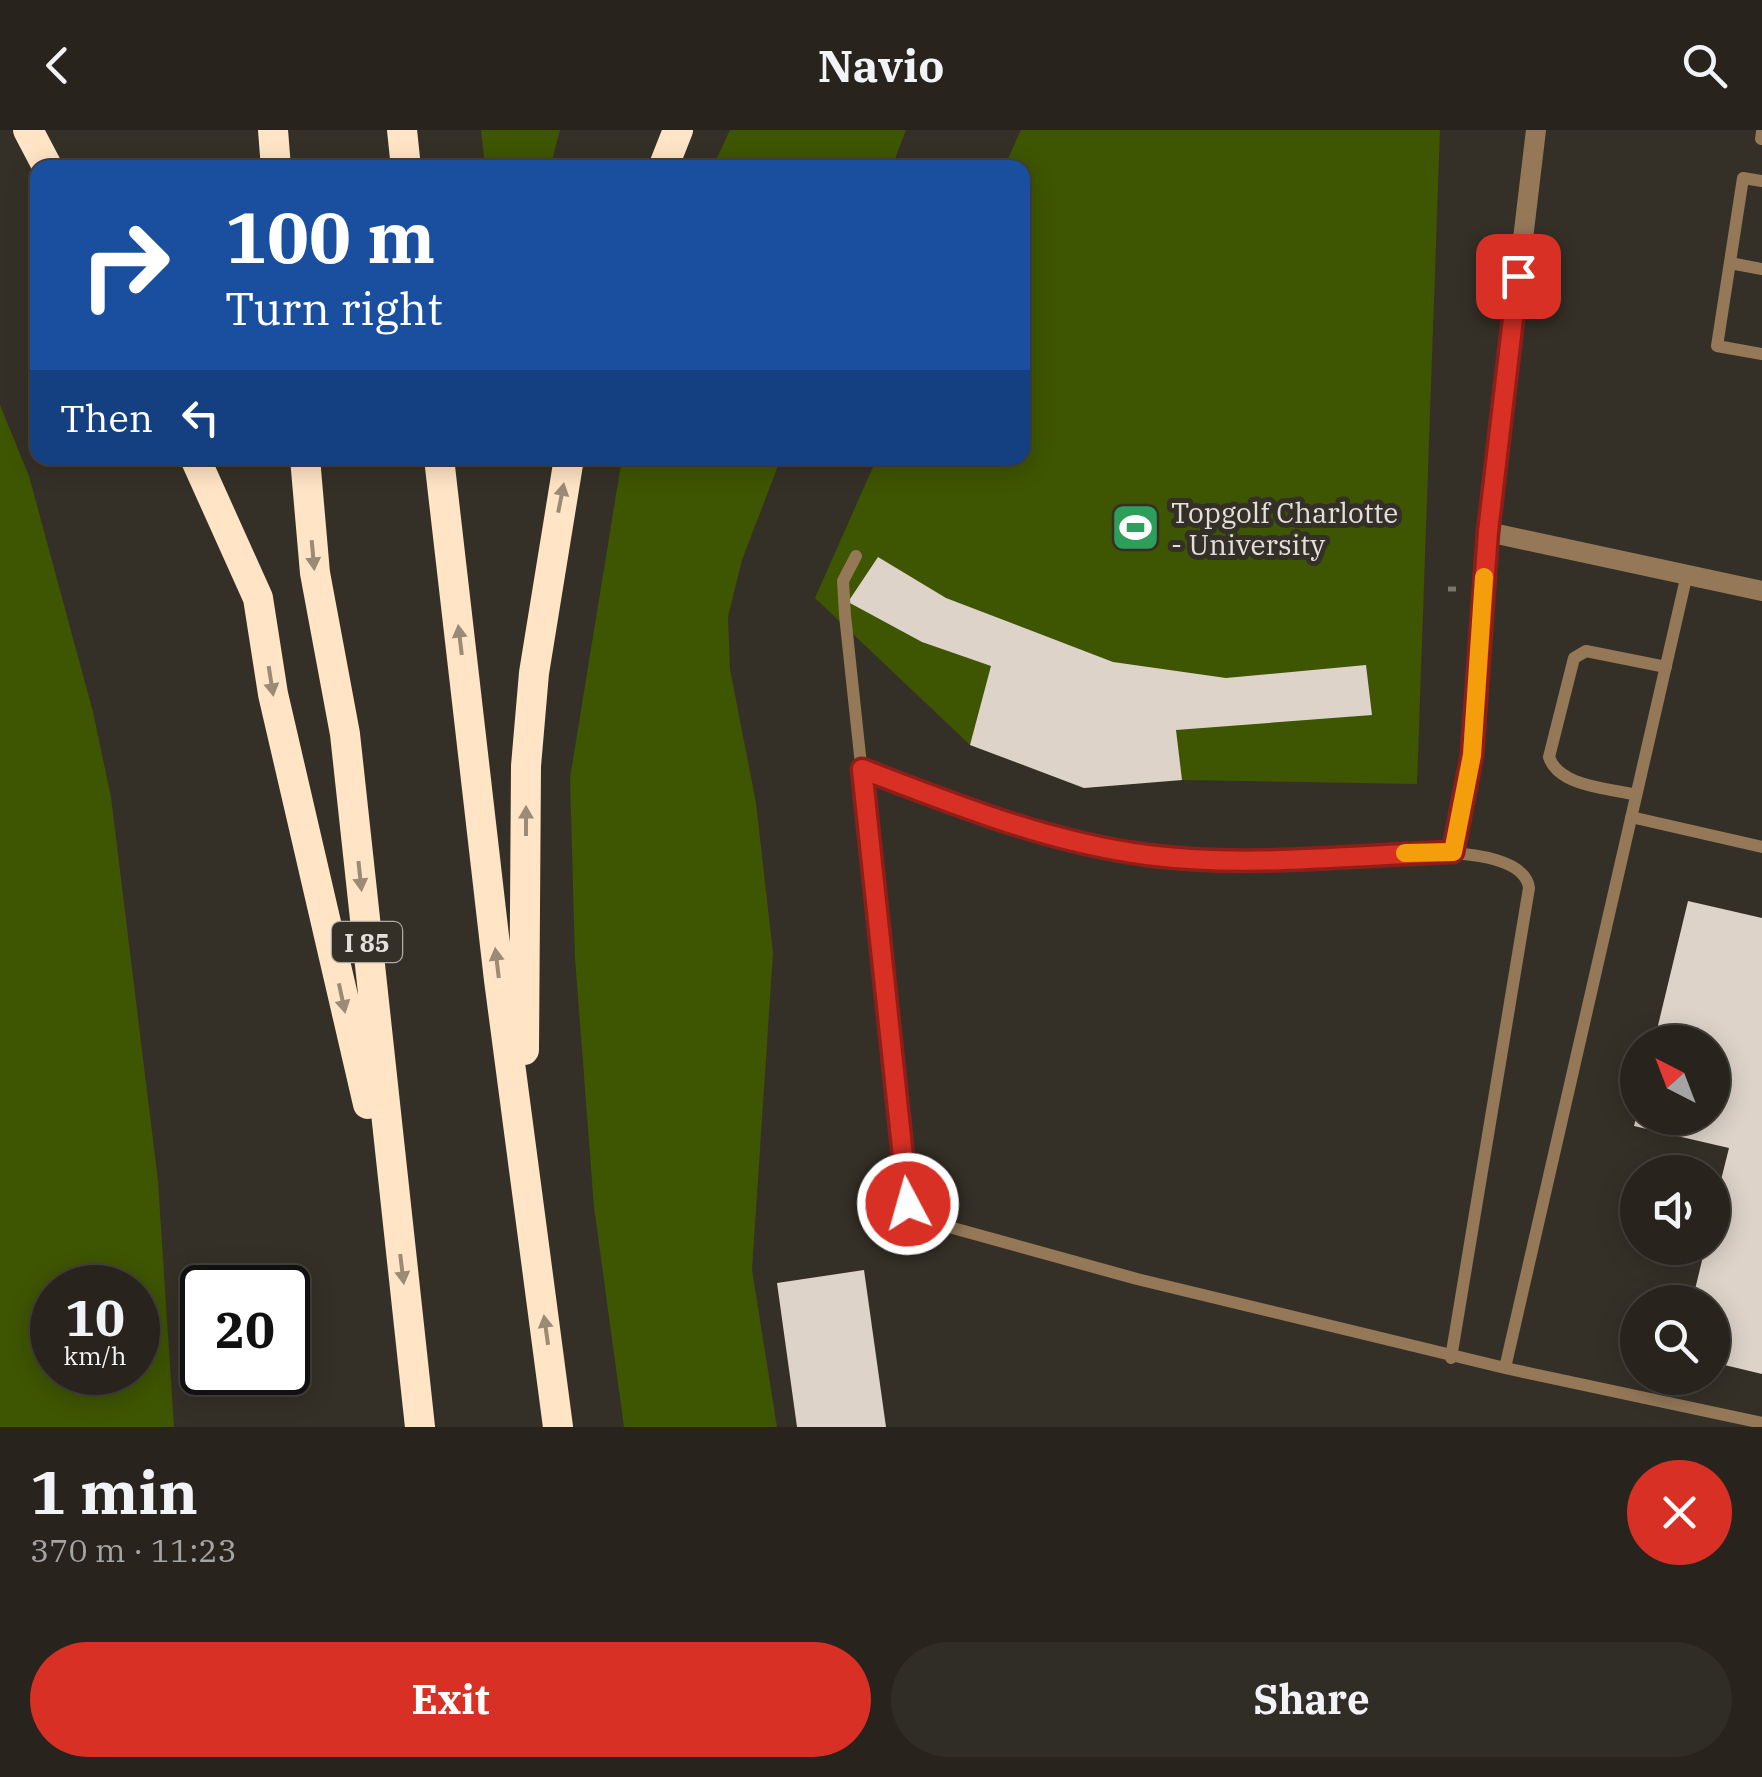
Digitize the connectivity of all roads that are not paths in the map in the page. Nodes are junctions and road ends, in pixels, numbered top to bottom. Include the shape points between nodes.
1 (28, 130) edge
2 (272, 130) edge
3 (402, 130) edge
4 (678, 130) edge
5 (1536, 130) edge
6 (44, 160) edge
7 (275, 160) edge
8 (405, 160) edge
9 (666, 160) edge
10 (1762, 182) edge
11 (1730, 264) junction
12 (1762, 269) edge
13 (1762, 354) edge
14 (199, 465) edge
15 (306, 465) edge
16 (440, 465) edge
17 (568, 465) edge
18 (1488, 532) junction
19 (856, 556) dead end
20 (1687, 574) junction
21 (1762, 591) edge
22 (1666, 667) junction
23 (862, 769) junction
24 (1636, 795) junction
25 (1631, 817) junction
26 (1762, 848) edge
27 (1453, 852) junction
28 (523, 1164) junction
29 (394, 1206) junction
30 (1451, 1358) junction
31 (1505, 1368) junction
32 (1762, 1423) edge
33 (420, 1427) edge
34 (558, 1427) edge

1 - 6 highway
2 - 7 highway
3 - 8 highway
4 - 9 highway
5 - 18 street
10 - 11 lane via 1743,178
11 - 12 lane
11 - 13 lane via 1717,346
14 -> 29 highway via 258,598 274,694
15 -> 29 highway, I 85 via 315,573 345,734
28 -> 16 highway
28 -> 17 highway via 526,766
18 - 20 street
18 - 27 street via 1472,755
19 - 23 lane via 843,582
20 - 21 street
20 - 22 lane
22 - 24 lane
22 - 24 lane via 1586,651 1574,658 1548,756 1565,778
23 - 27 lane via 1016,828 1148,856
23 - 30 lane via 913,1218
24 - 25 lane
25 - 26 lane
25 - 31 lane
27 - 30 lane via 1516,864 1530,888
34 -> 28 highway
29 -> 33 highway, I 85
30 - 31 lane
31 - 32 lane

